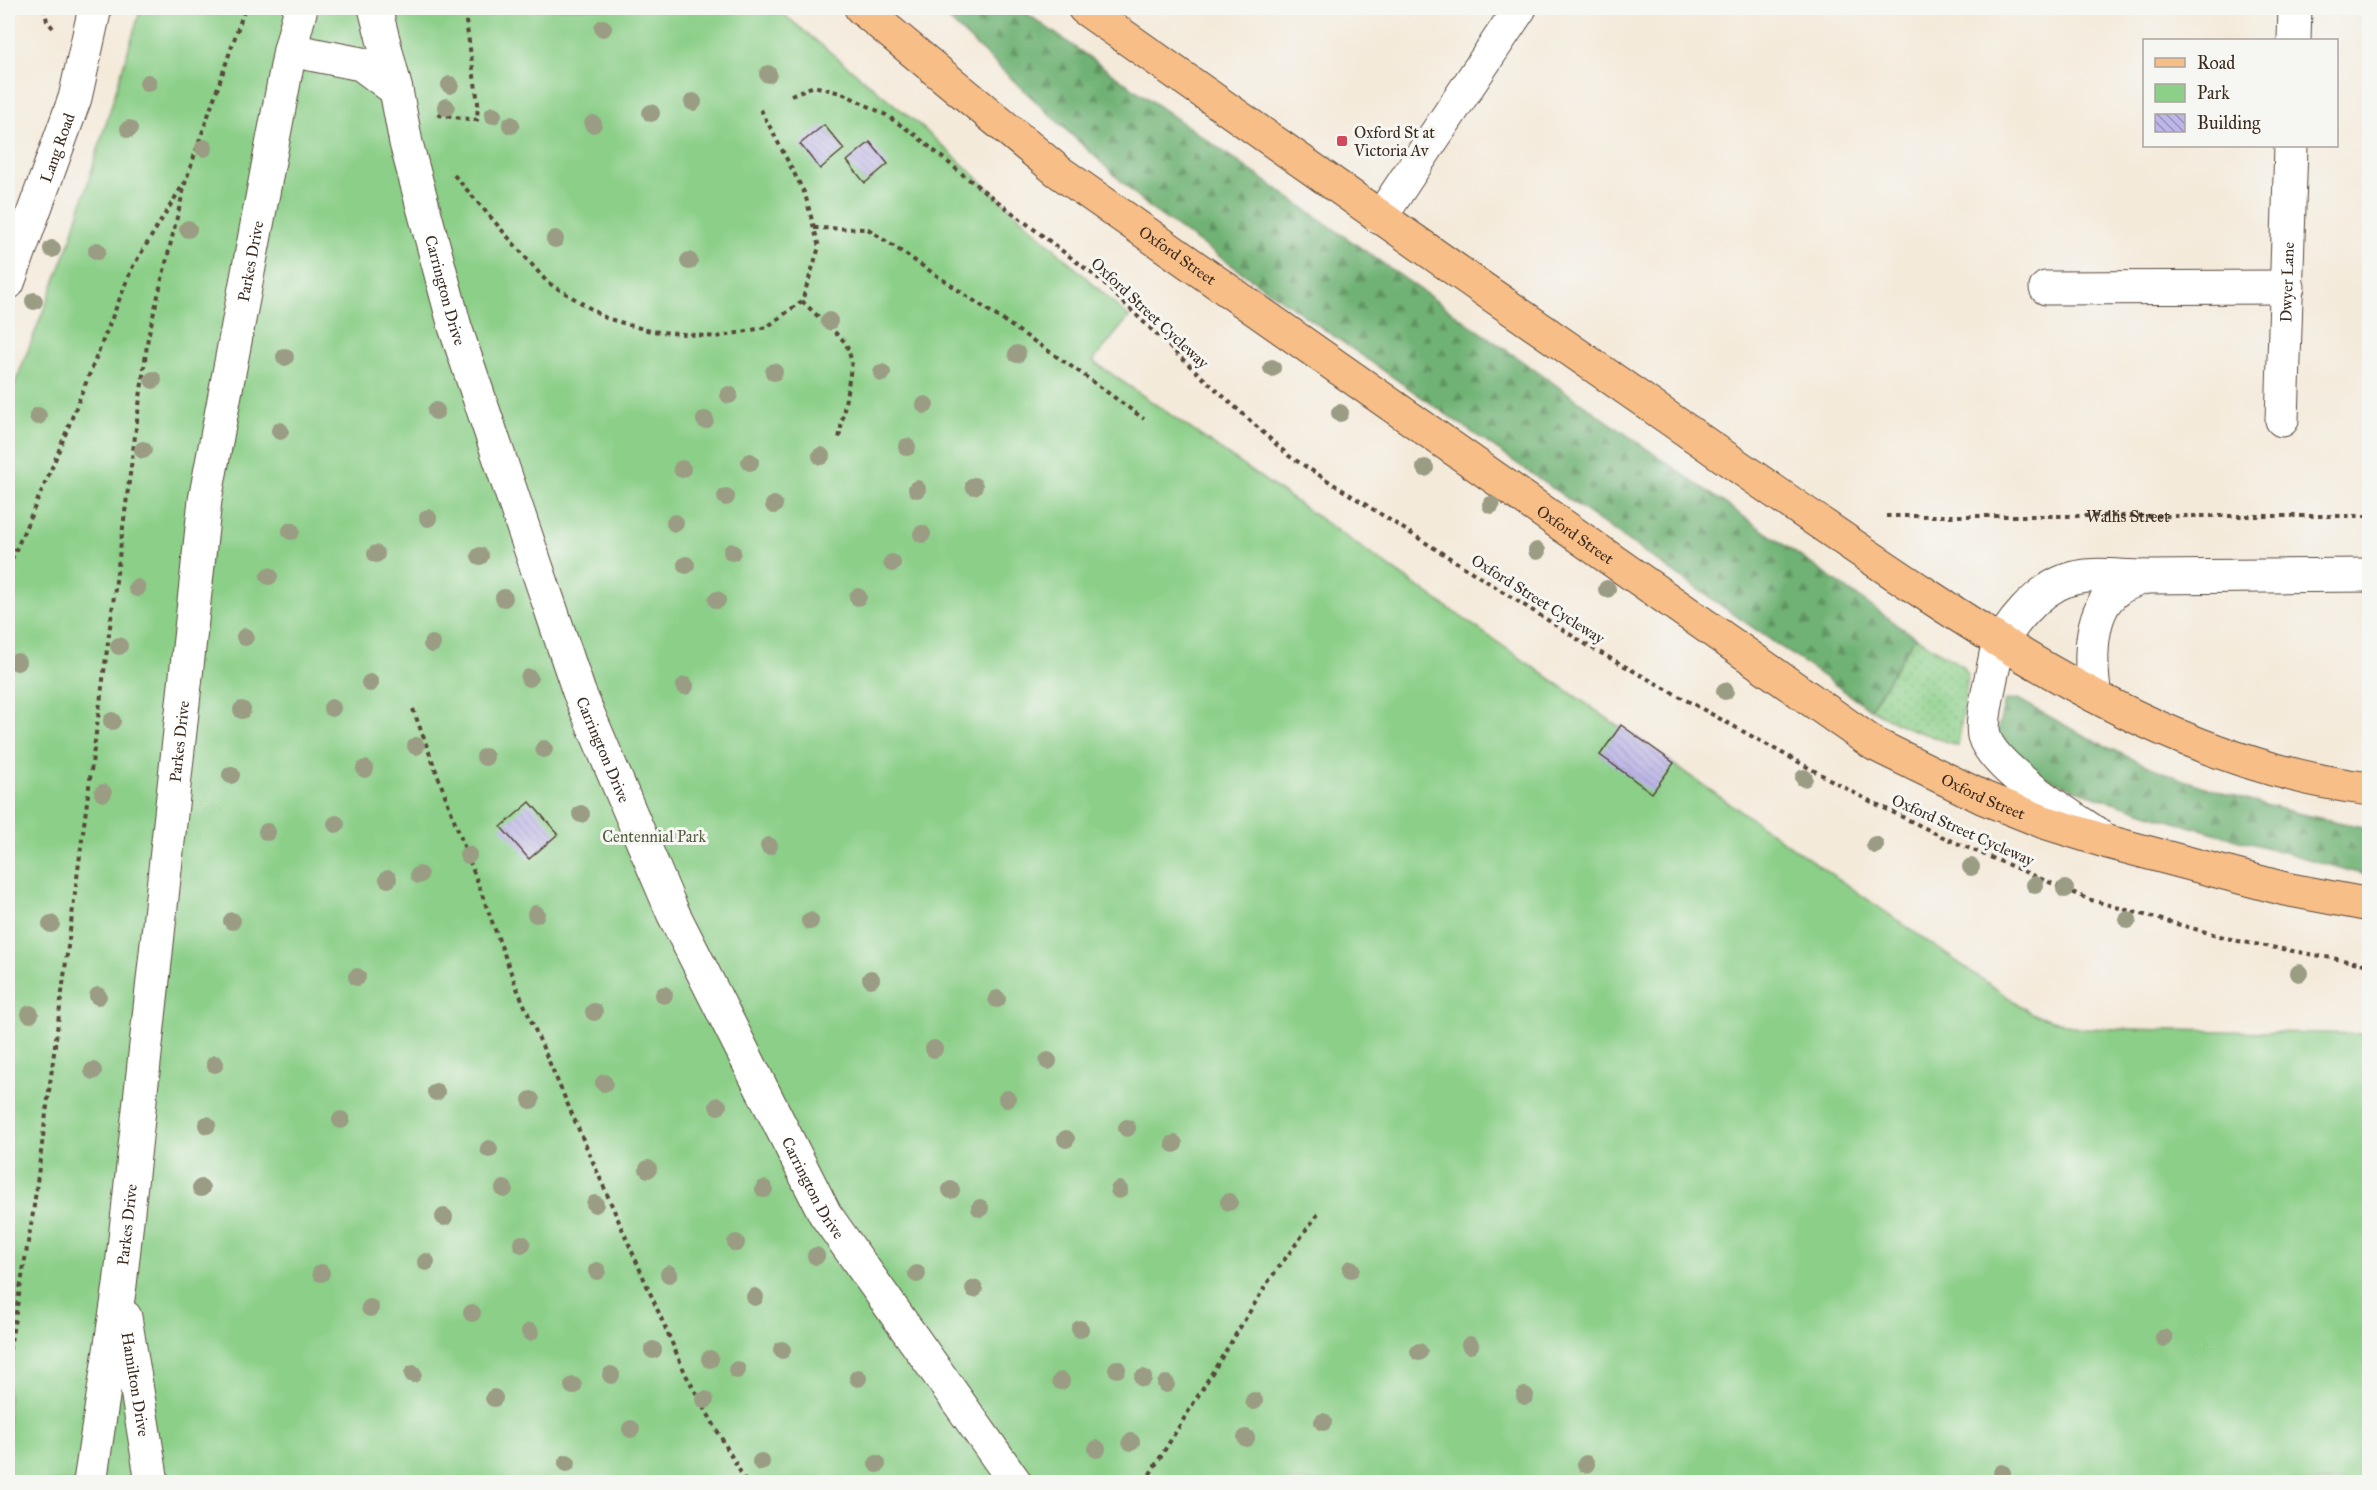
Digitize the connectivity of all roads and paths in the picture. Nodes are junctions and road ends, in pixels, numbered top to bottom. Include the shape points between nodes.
1 (70, 8) edge
2 (95, 8) edge
3 (245, 8) edge
4 (301, 8) edge
5 (375, 8) edge
6 (464, 8) edge
7 (862, 8) edge
8 (1084, 8) edge
9 (1520, 8) edge
10 (2295, 8) edge
11 (2294, 39) edge
12 (290, 50) junction
13 (84, 66) junction
14 (396, 90) junction
15 (791, 95) dead end
16 (759, 106) dead end
17 (430, 114) dead end
18 (2292, 147) edge
19 (449, 170) dead end
20 (186, 180) junction
21 (1380, 218) junction
22 (814, 228) junction
23 (8, 284) edge
24 (2288, 287) junction
25 (2046, 288) dead end
26 (802, 301) junction
27 (1144, 419) dead end
28 (2282, 420) dead end
29 (839, 440) dead end
30 (1886, 516) dead end
31 (2370, 516) edge
32 (8, 568) edge
33 (2370, 575) edge
34 (2145, 578) junction
35 (2001, 643) junction
36 (2095, 696) junction
37 (414, 709) dead end
38 (2370, 789) edge
39 (2108, 842) junction
40 (2370, 905) edge
41 (2370, 965) edge
42 (1318, 1214) dead end
43 (120, 1285) junction
44 (8, 1359) edge
45 (90, 1482) edge
46 (152, 1482) edge
47 (746, 1482) edge
48 (1015, 1482) edge
49 (1145, 1482) edge

1 - 13 street
2 - 13 street, Lang Road
3 - 20 path
4 - 12 street, Parkes Drive
5 - 14 street, Carrington Drive
6 - 17 path via 477,120
7 - 39 main road, Oxford Street via 1058,171 1874,744 1984,798
8 - 21 main road
9 - 21 street
10 - 11 street
12 - 14 street via 361,64
12 - 43 street, Parkes Drive via 205,500
13 - 23 street, Lang Road
14 - 48 street, Carrington Drive via 406,143 455,327 579,692 674,913 825,1214
15 - 41 path, Oxford Street Cycleway via 814,86 844,94 914,134 1099,279 1289,456 1590,647 1818,773 1945,838 2091,900 2238,941
16 - 22 path via 805,194
18 - 24 street, Dwyer Lane
19 - 26 path via 547,282 606,318 650,331 717,337 767,327
20 - 32 path via 132,268
20 - 44 path via 148,337 33,1214
21 - 35 main road via 1868,556
22 - 26 path via 819,247
22 - 27 path via 868,229
24 - 25 street
24 - 28 street, Dwyer Lane
26 - 29 path via 846,344 852,362
30 - 31 path, Wallis Street
33 - 34 street
34 - 35 street via 2093,575 2067,580 2025,610
34 - 36 street via 2111,594 2100,611 2092,653
35 - 36 main road
35 - 39 street via 1983,734 1989,748 2018,777
36 - 38 main road via 2226,756 2292,776
37 - 47 path via 516,986 686,1375
39 - 40 main road, Oxford Street via 2285,889
42 - 49 path via 1268,1282
43 - 45 street, Parkes Drive
43 - 46 street, Hamilton Drive

